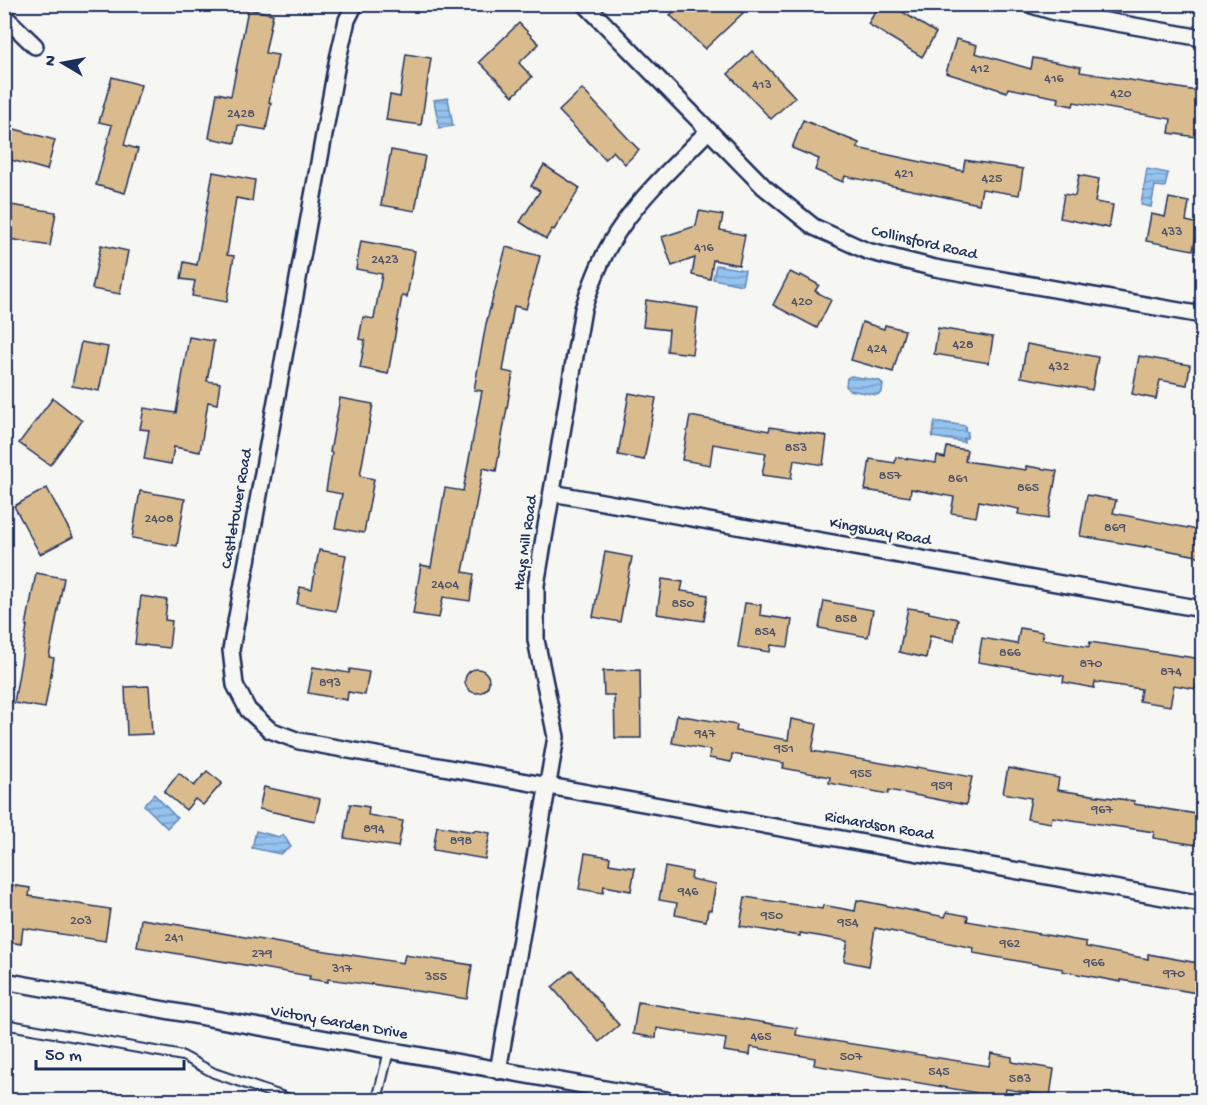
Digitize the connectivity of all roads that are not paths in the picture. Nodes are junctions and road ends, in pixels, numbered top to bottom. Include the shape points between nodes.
1 (355, 4) edge
2 (1028, 4) edge
3 (593, 7) edge
4 (4, 16) edge
5 (1203, 38) edge
6 (35, 46) dead end
7 (708, 131) junction
8 (1203, 315) edge
9 (552, 493) junction
10 (1203, 609) edge
11 (548, 786) junction
12 (1203, 904) edge
13 (4, 981) edge
14 (4, 1024) edge
15 (388, 1051) junction
16 (498, 1071) junction
17 (293, 1101) edge
18 (377, 1101) edge
19 (666, 1101) edge

1 - 11 street, Castletower Road via 337,63 231,650 235,684 248,710 270,730 299,741
2 - 5 street
3 - 7 street, Collinsford Road
4 - 6 street
7 - 8 street, Collinsford Road via 764,187 814,227 867,251 935,268
7 - 9 street, Hays Mill Road via 640,202 617,233 594,276 583,309
9 - 10 street, Kingsway Road
9 - 11 street, Hays Mill Road via 536,585 536,640 556,737
11 - 12 street, Richardson Road
11 - 16 street, Hays Mill Road
13 - 15 street, Victory Garden Drive
14 - 17 lane via 183,1056 214,1073
15 - 16 street, Victory Garden Drive
15 - 18 lane
16 - 19 street, Victory Garden Drive

